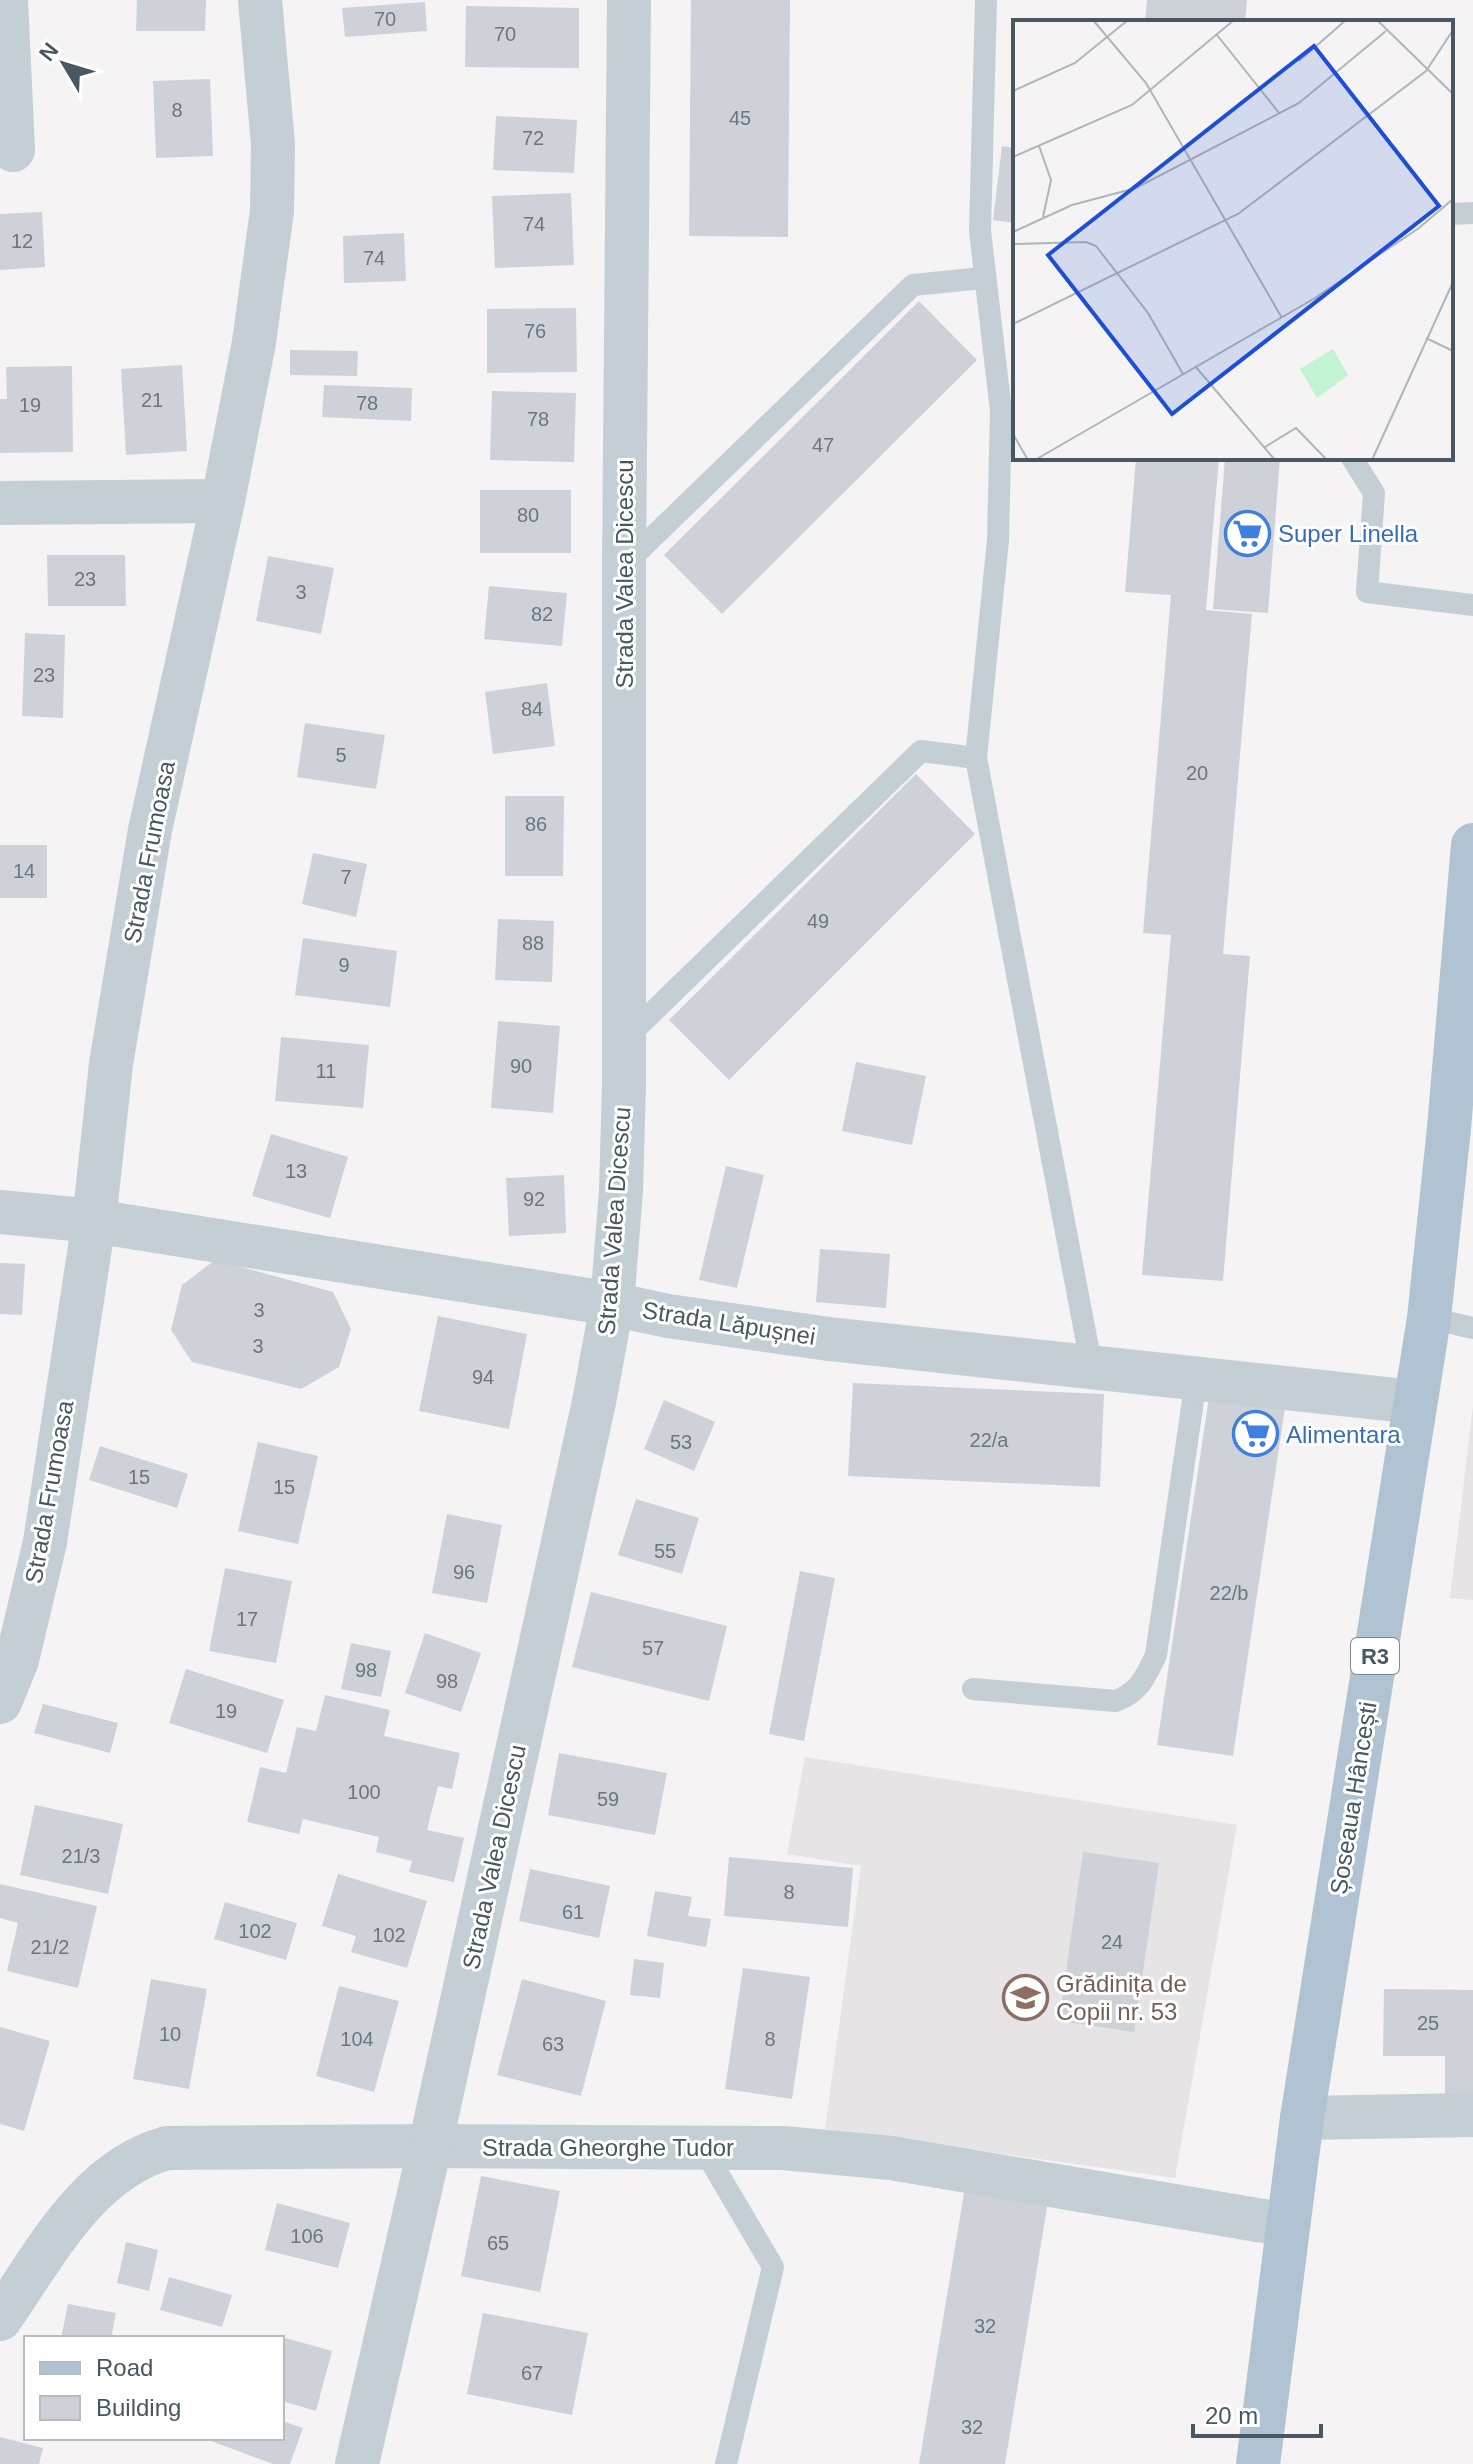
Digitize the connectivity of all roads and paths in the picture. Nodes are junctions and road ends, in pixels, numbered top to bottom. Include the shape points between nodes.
1 (6, 0) edge
2 (260, 0) edge
3 (629, 0) edge
4 (986, 0) edge
5 (13, 150) dead end
6 (1473, 213) edge
7 (1453, 214) edge
8 (983, 278) junction
9 (1353, 460) edge
10 (223, 501) junction
11 (0, 503) edge
12 (624, 565) junction
13 (1473, 605) edge
14 (976, 758) junction
15 (1473, 845) edge
16 (622, 1042) junction
17 (0, 1212) edge
18 (94, 1221) junction
19 (612, 1304) junction
20 (1429, 1318) junction
21 (1473, 1328) edge
22 (1092, 1369) junction
23 (1196, 1380) junction
24 (1415, 1402) junction
25 (973, 1689) dead end
26 (0, 1702) edge
27 (1473, 2115) edge
28 (1302, 2118) junction
29 (430, 2146) junction
30 (703, 2148) junction
31 (1287, 2225) junction
32 (0, 2319) edge
33 (357, 2464) edge
34 (726, 2464) edge
35 (1258, 2464) edge

1 - 5 street
2 - 10 street, Strada Frumoasa via 273,144 272,211 254,342
3 - 12 street, Strada Valea Dicescu
4 - 8 lane
6 - 7 lane
8 - 12 lane via 913,285
8 - 14 lane via 1001,411 998,540
9 - 13 lane via 1374,493 1367,592
10 - 11 street
10 - 18 street, Strada Frumoasa via 150,830 111,1064
12 - 16 street, Strada Valea Dicescu
14 - 16 lane via 921,751
14 - 22 lane
15 - 20 main road, Șoseaua Hâncești / R3
16 - 19 street, Strada Valea Dicescu via 621,1191
17 - 18 street, Strada Lăpușnei
18 - 19 street, Strada Lăpușnei
18 - 26 street, Strada Frumoasa via 45,1542 17,1660
19 - 22 street, Strada Lăpușnei via 829,1339
19 - 29 street, Strada Valea Dicescu
20 - 21 lane
20 - 24 main road, Șoseaua Hâncești / R3
22 - 23 street, Strada Lăpușnei
23 - 24 street, Strada Lăpușnei
23 - 25 lane via 1156,1655 1145,1679 1131,1696 1115,1701
24 - 28 main road, Șoseaua Hâncești / R3
27 - 28 street
28 - 31 main road, Șoseaua Hâncești / R3
29 - 30 street, Strada Gheorghe Tudor
29 - 32 street, Strada Gheorghe Tudor via 167,2148 149,2153 94,2190
29 - 33 street, Strada Valea Dicescu
30 - 31 street, Strada Gheorghe Tudor via 783,2148 891,2158
30 - 34 lane via 773,2267
31 - 35 main road, Șoseaua Hâncești / R3

